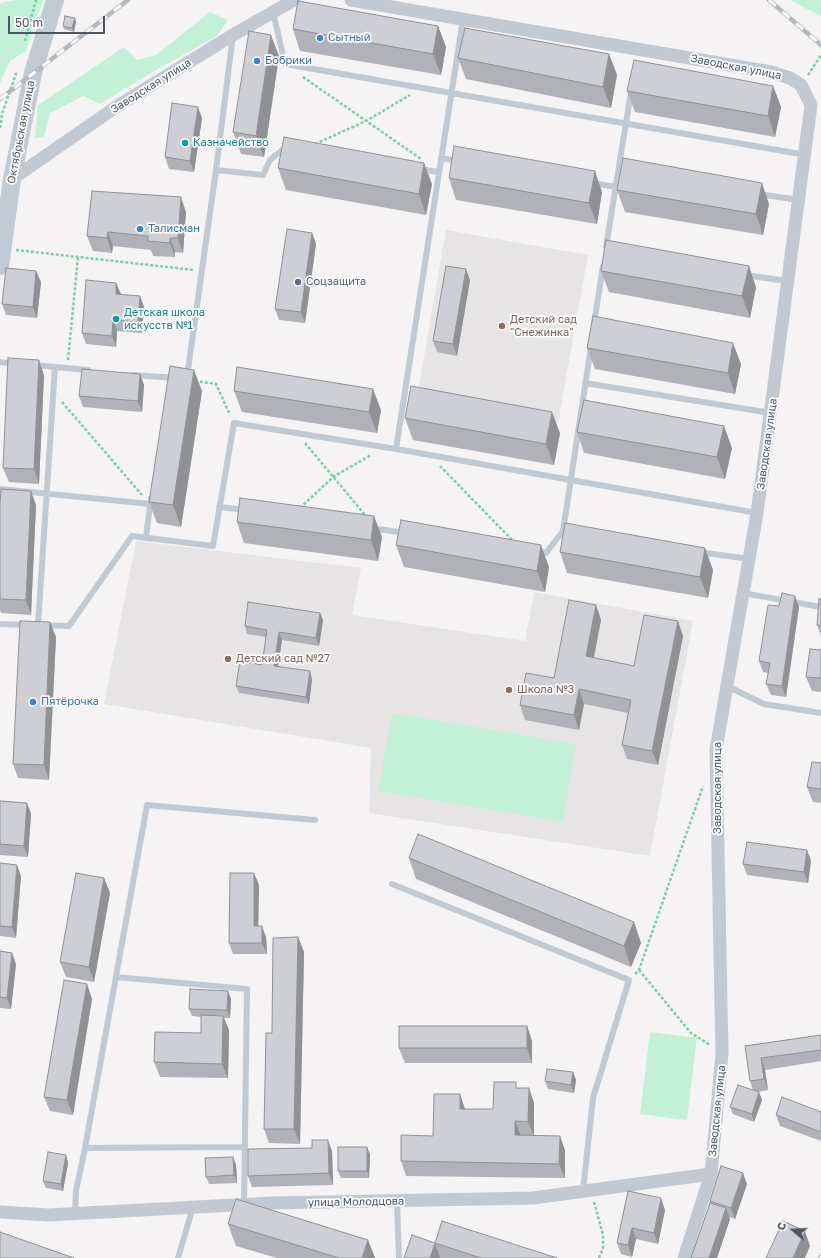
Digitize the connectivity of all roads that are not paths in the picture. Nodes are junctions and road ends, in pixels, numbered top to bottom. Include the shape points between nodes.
1 (55, 0) edge
2 (294, 0) edge
3 (351, 0) edge
4 (273, 12) junction
5 (463, 19) junction
6 (233, 35) junction
7 (632, 86) edge
8 (452, 93) junction
9 (626, 124) junction
10 (298, 152) edge
11 (806, 155) junction
12 (441, 158) junction
13 (464, 162) edge
14 (416, 169) edge
15 (216, 170) junction
16 (619, 171) junction
17 (439, 172) junction
18 (626, 172) edge
19 (12, 179) junction
20 (586, 182) edge
21 (616, 187) junction
22 (752, 193) edge
23 (800, 200) junction
24 (605, 254) edge
25 (1, 257) edge
26 (604, 262) edge
27 (736, 273) edge
28 (789, 281) junction
29 (593, 330) edge
30 (592, 338) edge
31 (0, 362) edge
32 (55, 367) junction
33 (99, 371) edge
34 (123, 374) edge
35 (170, 378) junction
36 (585, 383) junction
37 (169, 386) edge
38 (771, 413) junction
39 (396, 448) junction
40 (570, 479) junction
41 (153, 488) edge
42 (0, 489) edge
43 (46, 493) junction
44 (150, 504) junction
45 (219, 507) junction
46 (255, 512) edge
47 (758, 513) junction
48 (361, 527) edge
49 (563, 531) junction
50 (414, 534) edge
51 (579, 534) edge
52 (146, 538) junction
53 (520, 549) edge
54 (695, 551) edge
55 (749, 559) junction
56 (744, 593) junction
57 (821, 607) edge
58 (0, 624) edge
59 (38, 625) junction
60 (727, 686) junction
61 (821, 713) edge
62 (315, 820) dead end
63 (392, 884) dead end
64 (116, 977) junction
65 (245, 1147) junction
66 (85, 1148) junction
67 (711, 1174) junction
68 (586, 1191) junction
69 (397, 1201) junction
70 (244, 1205) junction
71 (193, 1207) junction
72 (0, 1212) edge
73 (75, 1213) junction
74 (178, 1258) edge
75 (399, 1258) edge
76 (684, 1258) edge

1 - 19 main road, Октябрьская улица via 33,73
2 - 4 street, Заводская улица
3 - 5 street, Заводская улица
4 - 6 street, Заводская улица
4 - 8 lane via 285,64
5 - 8 lane
5 - 11 street, Заводская улица via 638,53 772,72 790,78 801,85 811,106
6 - 15 lane
6 - 19 street, Заводская улица via 119,105
7 - 9 lane
8 - 9 lane
8 - 12 lane
9 - 11 lane
9 - 16 lane
10 - 15 lane via 282,150 270,160 263,175
11 - 23 street, Заводская улица
12 - 13 lane
12 - 17 lane
14 - 17 lane
15 - 35 lane via 186,379
16 - 18 lane
16 - 21 lane
17 - 39 lane
19 - 25 main road, Октябрьская улица
20 - 21 lane
21 - 24 lane
22 - 23 lane
23 - 28 street, Заводская улица
26 - 29 lane
27 - 28 lane
28 - 38 street, Заводская улица
30 - 36 lane
31 - 32 lane
32 - 33 lane
32 - 43 lane
34 - 35 lane
35 - 37 lane
36 - 38 lane
36 - 40 lane
38 - 47 street, Заводская улица
39 - 40 lane
39 - 45 lane via 234,423
40 - 47 lane
40 - 49 lane
41 - 44 lane
42 - 43 lane
43 - 44 lane
43 - 59 lane
44 - 52 lane
45 - 46 lane
45 - 52 lane via 212,546
47 - 55 street, Заводская улица
48 - 50 lane
49 - 51 lane
49 - 53 lane via 546,553
52 - 59 lane via 132,536 69,626
54 - 55 lane
55 - 56 street, Заводская улица
56 - 57 lane
56 - 60 street, Заводская улица
58 - 59 lane
60 - 61 lane via 764,704
60 - 67 street, Заводская улица via 716,749 722,1054
62 - 64 lane via 147,805
63 - 68 lane via 629,980 593,1098
64 - 65 lane via 247,989
64 - 66 lane
65 - 66 lane
65 - 70 lane
66 - 73 lane via 76,1191
67 - 68 street, улица Молодцова
67 - 76 street, Заводская улица
68 - 69 street, улица Молодцова via 533,1198
69 - 70 street, улица Молодцова
69 - 75 lane
70 - 71 street, улица Молодцова
71 - 73 street, улица Молодцова
71 - 74 lane
72 - 73 street, улица Молодцова via 49,1215

